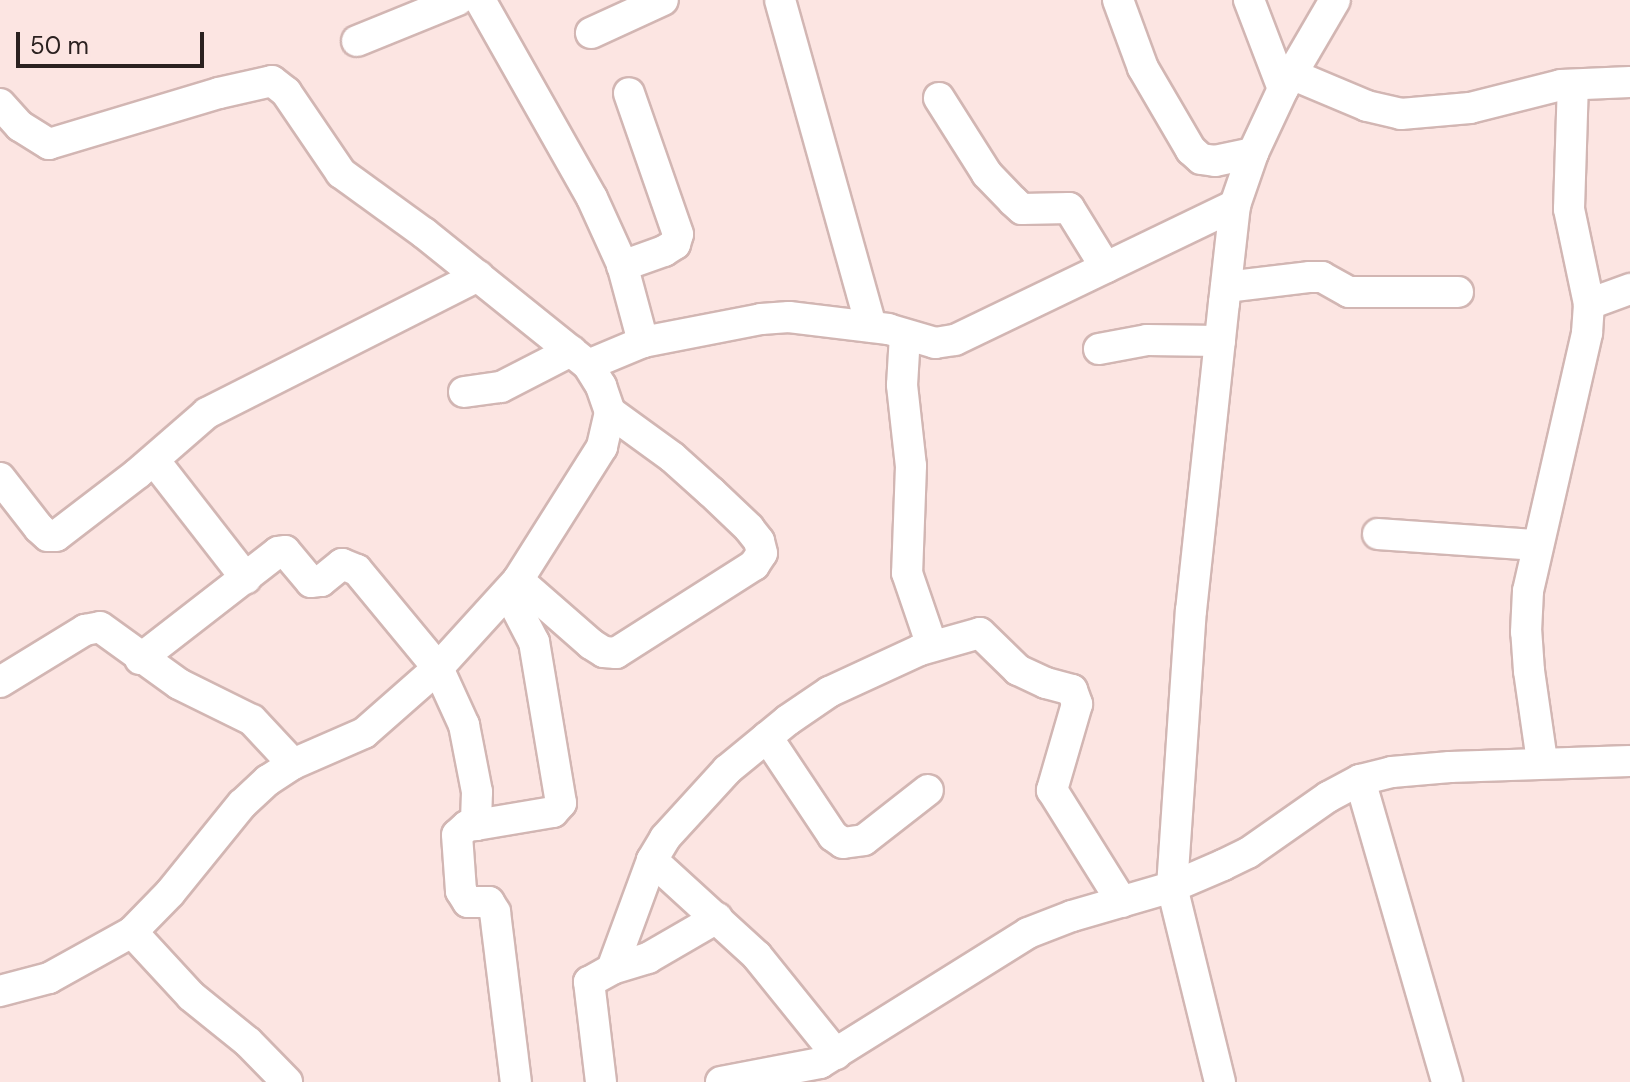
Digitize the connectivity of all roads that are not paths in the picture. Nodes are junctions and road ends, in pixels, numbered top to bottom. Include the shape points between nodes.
1 (458, 0) edge
2 (480, 0) edge
3 (663, 0) edge
4 (780, 0) edge
5 (1118, 0) edge
6 (1249, 0) edge
7 (1335, 0) edge
8 (591, 33) dead end
9 (357, 41) dead end
10 (1287, 82) junction
11 (1630, 82) edge
12 (1573, 85) junction
13 (629, 93) dead end
14 (939, 98) dead end
15 (0, 104) edge
16 (1253, 153) junction
17 (1235, 205) junction
18 (622, 266) junction
19 (1106, 268) junction
20 (478, 276) junction
21 (1226, 287) junction
22 (1630, 289) edge
23 (1458, 292) dead end
24 (1589, 304) junction
25 (871, 327) junction
26 (905, 335) junction
27 (1220, 341) junction
28 (643, 342) junction
29 (1099, 349) dead end
30 (580, 358) junction
31 (464, 392) dead end
32 (610, 412) junction
33 (154, 460) junction
34 (0, 478) edge
35 (1378, 534) dead end
36 (1537, 545) junction
37 (246, 578) junction
38 (513, 586) junction
39 (932, 646) junction
40 (140, 659) junction
41 (438, 668) junction
42 (0, 682) edge
43 (767, 737) junction
44 (1542, 761) junction
45 (1630, 761) edge
46 (293, 764) junction
47 (1360, 780) junction
48 (928, 790) dead end
49 (476, 825) junction
50 (652, 860) junction
51 (1172, 887) junction
52 (1122, 902) junction
53 (717, 918) junction
54 (132, 932) junction
55 (612, 969) junction
56 (0, 991) edge
57 (836, 1054) junction
58 (807, 1075) edge
59 (287, 1082) edge
60 (516, 1082) edge
61 (601, 1082) edge
62 (721, 1082) edge
63 (1220, 1082) edge
64 (1447, 1082) edge

1 - 9 street
2 - 18 street via 592,198
3 - 8 street
4 - 25 street
5 - 16 street via 1143,68 1191,150 1201,159 1215,161
6 - 10 street
7 - 10 street
10 - 12 street via 1401,114 1470,108
10 - 16 street
11 - 12 street
12 - 24 street via 1569,209
13 - 18 street via 678,234 675,244 664,251
14 - 19 street via 987,174 1013,201 1022,209 1069,208
15 - 20 street via 20,126 49,144 272,81 286,92 341,173
16 - 17 street
17 - 19 street
17 - 21 street
18 - 28 street
19 - 26 street via 955,340 935,343
20 - 30 street
20 - 33 street via 241,393 207,413
21 - 23 street via 1322,277 1349,292
21 - 27 street
22 - 24 street
24 - 36 street via 1587,333
25 - 26 street
25 - 28 street via 789,317
26 - 39 street via 902,385 911,466 907,573
27 - 29 street via 1147,340
27 - 51 street via 1191,611
28 - 30 street
30 - 31 street via 501,387
30 - 32 street via 601,386
32 - 38 street via 602,447
32 - 38 street via 711,492 749,528 762,553 754,565 616,653 591,644
33 - 34 street via 56,536 39,528
33 - 37 street
35 - 36 street
36 - 44 street via 1526,632
37 - 40 street
37 - 41 street via 285,551 311,582 349,564
38 - 41 street
38 - 49 street via 534,642 561,803 553,812
39 - 43 street via 829,692
39 - 52 street via 980,633 1018,670 1072,690 1077,704 1052,790
40 - 42 street via 92,626
40 - 46 street via 252,720
41 - 46 street via 364,733
41 - 49 street via 464,725 477,792
43 - 48 street via 833,836 843,843 864,840
43 - 50 street via 693,805
44 - 45 street
44 - 47 street via 1392,772
46 - 54 street via 242,804
47 - 51 street via 1248,853
47 - 64 street
49 - 60 street via 457,835 461,891 468,902 489,902 495,912
50 - 53 street
50 - 55 street
51 - 52 street
51 - 63 street
52 - 57 street via 1028,933
53 - 55 street via 648,958
53 - 57 street via 757,956
54 - 56 street via 49,978
54 - 59 street via 191,996 260,1052
55 - 61 street via 593,978 587,989
57 - 58 street
58 - 62 street

